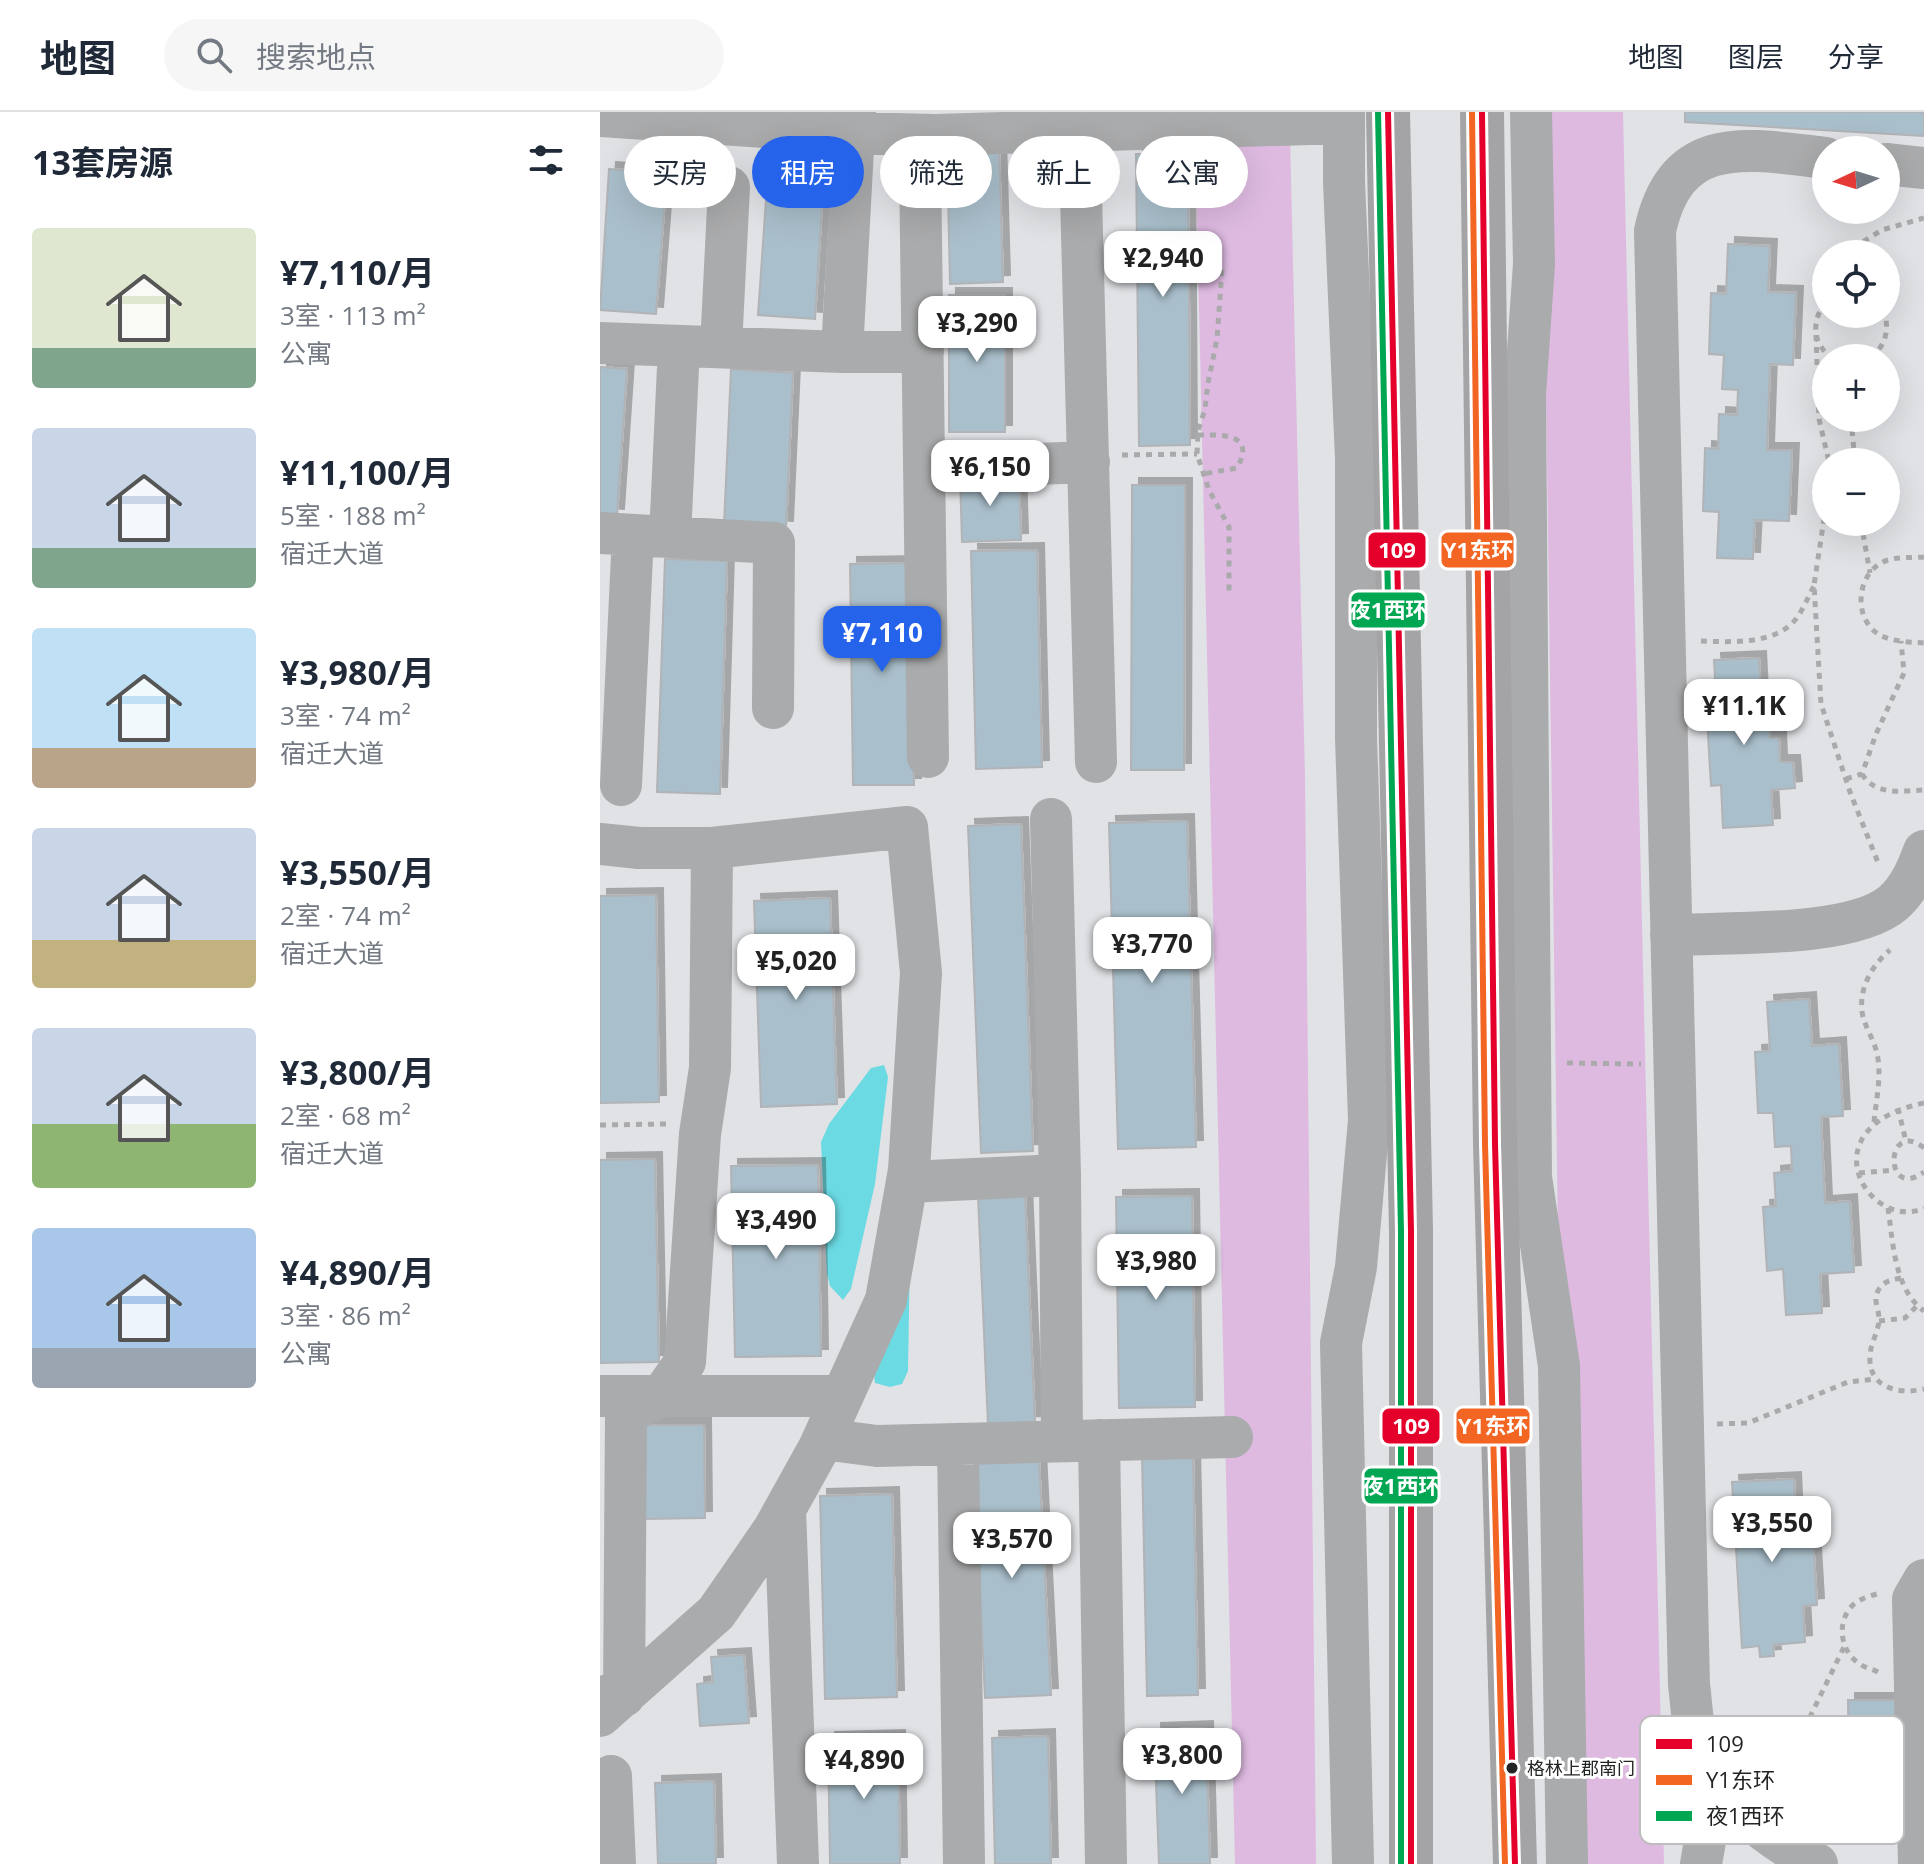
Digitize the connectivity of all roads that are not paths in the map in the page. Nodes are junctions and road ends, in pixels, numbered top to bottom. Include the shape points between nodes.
1 (1388, 112) edge
2 (1482, 112) edge
3 (1531, 112) edge
4 (600, 116) edge
5 (697, 117) edge
6 (1344, 118) edge
7 (854, 122) edge
8 (1812, 156) edge
9 (1900, 165) edge
10 (1924, 168) edge
11 (728, 208) edge
12 (921, 208) edge
13 (1081, 208) edge
14 (600, 343) edge
15 (679, 346) junction
16 (721, 347) junction
17 (842, 352) junction
18 (923, 352) junction
19 (1089, 459) junction
20 (924, 468) junction
21 (635, 535) edge
22 (773, 708) dead end
23 (928, 757) dead end
24 (1096, 762) dead end
25 (621, 785) dead end
26 (1051, 819) dead end
27 (600, 844) edge
28 (712, 848) junction
29 (1924, 851) edge
30 (1671, 935) junction
31 (1060, 1175) junction
32 (907, 1182) junction
33 (662, 1395) junction
34 (600, 1396) edge
35 (842, 1396) junction
36 (1232, 1437) dead end
37 (823, 1439) junction
38 (1080, 1441) junction
39 (958, 1444) junction
40 (785, 1509) junction
41 (1919, 1590) edge
42 (608, 1702) edge
43 (1694, 1716) edge
44 (611, 1776) dead end
45 (1704, 1844) edge
46 (1787, 1844) edge
47 (615, 1864) edge
48 (798, 1864) edge
49 (964, 1864) edge
50 (1106, 1864) edge
51 (1353, 1864) edge
52 (1411, 1864) edge
53 (1515, 1864) edge
54 (1567, 1864) edge
55 (1701, 1864) edge
56 (1817, 1864) edge
57 (1919, 1864) edge

1 - 52 main road via 1411,1231
2 - 53 main road via 1495,1144
3 - 54 lane via 1534,264 1525,394 1531,1177 1559,1366
4 - 5 lane
5 - 7 lane
6 - 7 lane via 935,135
6 - 51 lane via 1369,1120 1356,1267 1341,1343
7 - 17 lane
8 - 30 lane via 1748,149 1710,154 1675,183 1661,203 1655,231
9 - 10 lane
11 - 16 lane
12 - 18 lane
13 - 19 lane
14 - 15 lane
15 - 16 lane
15 - 21 lane
16 - 17 lane
17 - 18 lane
18 - 20 lane
19 - 20 lane
19 - 24 lane
20 - 23 lane
21 - 22 lane via 774,543
21 - 25 lane
26 - 31 lane
27 - 28 lane
28 - 32 lane via 907,827 921,973
28 - 33 lane via 710,1068 685,1362
29 - 30 lane via 1914,877 1894,902 1869,918 1832,927
30 - 43 lane
31 - 32 lane
31 - 38 lane
32 - 35 lane via 886,1300
33 - 34 lane
33 - 35 lane
33 - 42 lane via 626,1414
35 - 37 lane
36 - 38 lane
37 - 39 lane via 877,1446
37 - 40 lane
38 - 39 lane
38 - 50 lane
39 - 49 lane
40 - 42 lane via 716,1613
40 - 48 lane
41 - 57 lane
44 - 47 lane
45 - 55 lane
46 - 56 lane

